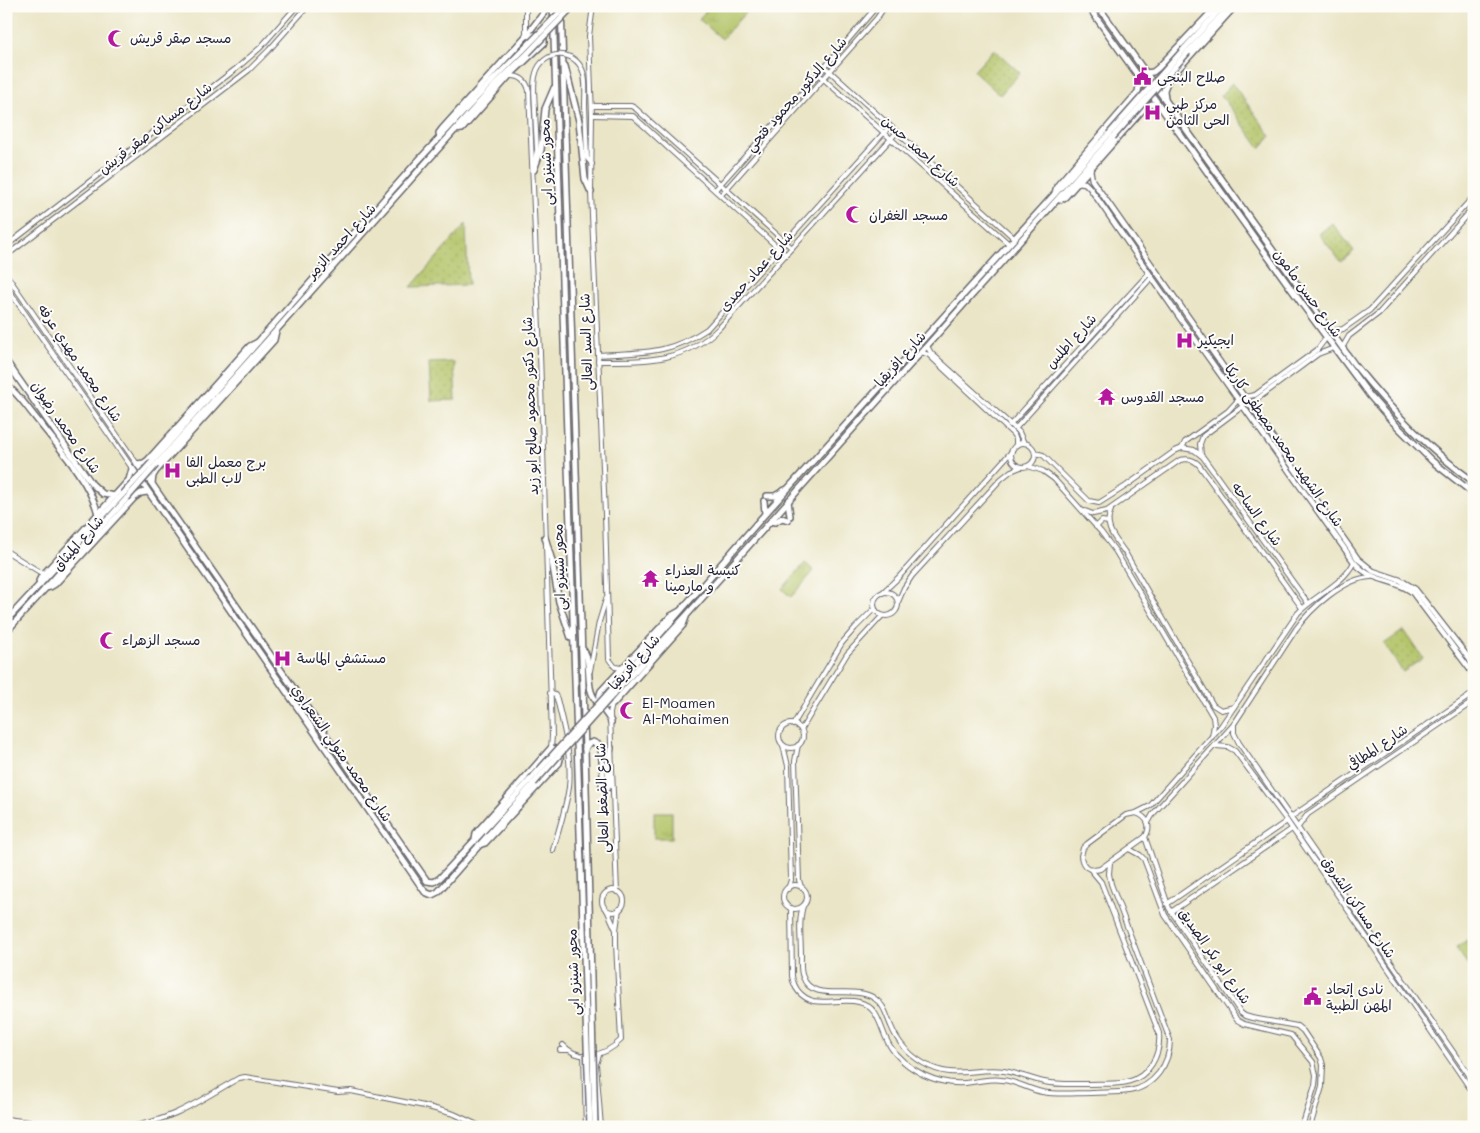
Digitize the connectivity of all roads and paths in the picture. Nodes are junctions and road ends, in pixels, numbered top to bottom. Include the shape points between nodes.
1 (297, 6) edge
2 (308, 6) edge
3 (526, 6) edge
4 (548, 6) edge
5 (552, 6) edge
6 (561, 6) edge
7 (566, 6) edge
8 (573, 6) edge
9 (593, 6) edge
10 (877, 6) edge
11 (886, 6) edge
12 (1088, 6) edge
13 (1098, 6) edge
14 (1216, 6) edge
15 (1223, 6) edge
16 (1230, 6) edge
17 (1235, 6) edge
18 (526, 36) junction
19 (1186, 50) junction
20 (526, 51) junction
21 (1165, 62) junction
22 (563, 64) junction
23 (825, 67) junction
24 (830, 72) junction
25 (1145, 73) junction
26 (818, 74) junction
27 (1174, 74) junction
28 (509, 76) junction
29 (824, 79) junction
30 (1140, 80) junction
31 (1151, 81) junction
32 (555, 86) junction
33 (1145, 86) junction
34 (1158, 90) junction
35 (1152, 96) junction
36 (1165, 99) junction
37 (1129, 102) junction
38 (1158, 105) junction
39 (592, 106) junction
40 (1140, 113) junction
41 (592, 115) junction
42 (890, 126) junction
43 (455, 130) junction
44 (897, 132) junction
45 (884, 133) junction
46 (1111, 136) junction
47 (440, 138) junction
48 (891, 139) junction
49 (592, 164) junction
50 (533, 168) junction
51 (1090, 168) junction
52 (1092, 180) junction
53 (1078, 182) junction
54 (720, 183) junction
55 (1087, 184) junction
56 (726, 189) junction
57 (715, 190) junction
58 (591, 192) junction
59 (1055, 193) junction
60 (721, 195) junction
61 (1474, 196) edge
62 (1057, 200) junction
63 (1474, 207) edge
64 (1014, 238) junction
65 (786, 242) junction
66 (1008, 244) junction
67 (6, 246) edge
68 (792, 248) junction
69 (780, 249) junction
70 (786, 254) junction
71 (6, 256) edge
72 (1409, 268) junction
73 (1415, 273) junction
74 (6, 274) edge
75 (1150, 275) junction
76 (8, 285) edge
77 (1194, 324) junction
78 (1348, 326) junction
79 (1188, 329) junction
80 (276, 331) junction
81 (1199, 332) junction
82 (1330, 332) junction
83 (1354, 332) junction
84 (1193, 336) junction
85 (1326, 338) junction
86 (258, 342) junction
87 (927, 346) junction
88 (1334, 348) junction
89 (1342, 348) junction
90 (1321, 350) junction
91 (921, 352) junction
92 (598, 354) junction
93 (931, 355) junction
94 (6, 361) edge
95 (598, 361) junction
96 (6, 385) edge
97 (1256, 396) junction
98 (1241, 398) junction
99 (1246, 406) junction
100 (1232, 411) junction
101 (1010, 425) junction
102 (1015, 429) junction
103 (1024, 443) junction
104 (1016, 445) junction
105 (1182, 448) junction
106 (1012, 451) junction
107 (1035, 453) junction
108 (1201, 455) junction
109 (148, 460) junction
110 (135, 466) junction
111 (1028, 466) junction
112 (1021, 467) junction
113 (156, 471) junction
114 (1474, 482) edge
115 (152, 484) junction
116 (124, 486) junction
117 (788, 490) junction
118 (100, 492) junction
119 (148, 492) junction
120 (1474, 494) edge
121 (115, 496) junction
122 (136, 496) junction
123 (93, 498) junction
124 (788, 501) junction
125 (1112, 508) junction
126 (1082, 510) junction
127 (98, 514) junction
128 (172, 514) junction
129 (765, 514) junction
130 (166, 519) junction
131 (770, 521) junction
132 (1108, 522) junction
133 (178, 523) junction
134 (1250, 525) junction
135 (1096, 527) junction
136 (172, 528) junction
137 (1245, 530) junction
138 (1255, 532) junction
139 (1250, 536) junction
140 (545, 537) junction
141 (6, 552) edge
142 (1354, 562) junction
143 (1348, 572) junction
144 (43, 574) junction
145 (1354, 577) junction
146 (1371, 577) junction
147 (42, 586) junction
148 (882, 593) junction
149 (606, 597) junction
150 (1304, 598) junction
151 (898, 602) junction
152 (1299, 603) junction
153 (1308, 603) junction
154 (1302, 608) junction
155 (874, 609) junction
156 (681, 611) junction
157 (686, 616) junction
158 (882, 616) junction
159 (6, 620) edge
160 (6, 632) edge
161 (572, 642) junction
162 (582, 649) junction
163 (1474, 654) edge
164 (1468, 658) junction
165 (1474, 665) edge
166 (622, 668) junction
167 (1474, 675) edge
168 (589, 678) junction
169 (287, 679) junction
170 (280, 684) junction
171 (292, 686) junction
172 (286, 692) junction
173 (550, 693) junction
174 (1473, 694) edge
175 (1474, 701) edge
176 (613, 704) junction
177 (1234, 707) junction
178 (1219, 709) junction
179 (1213, 717) junction
180 (610, 722) junction
181 (1234, 724) junction
182 (793, 725) junction
183 (801, 730) junction
184 (1212, 737) junction
185 (1239, 743) junction
186 (783, 745) junction
187 (798, 745) junction
188 (1216, 746) junction
189 (551, 748) junction
190 (611, 748) junction
191 (585, 749) junction
192 (1233, 749) junction
193 (1301, 811) junction
194 (1136, 813) junction
195 (1291, 817) junction
196 (1305, 817) junction
197 (1287, 821) junction
198 (1148, 823) junction
199 (1298, 827) junction
200 (1277, 828) junction
201 (1292, 829) junction
202 (1282, 836) junction
203 (1145, 837) junction
204 (477, 843) junction
205 (1128, 849) junction
206 (554, 850) dead end
207 (1110, 862) junction
208 (1091, 870) junction
209 (801, 887) junction
210 (788, 889) junction
211 (616, 892) junction
212 (1164, 896) junction
213 (1158, 898) junction
214 (1176, 898) junction
215 (1167, 904) junction
216 (1181, 905) junction
217 (803, 906) junction
218 (791, 908) junction
219 (606, 909) junction
220 (620, 909) junction
221 (1171, 912) junction
222 (616, 930) junction
223 (1402, 978) junction
224 (1397, 982) junction
225 (1407, 985) junction
226 (1402, 989) junction
227 (589, 1016) junction
228 (1248, 1018) junction
229 (1247, 1025) junction
230 (563, 1045) dead end
231 (560, 1050) dead end
232 (571, 1051) junction
233 (584, 1055) junction
234 (599, 1055) junction
235 (585, 1078) junction
236 (596, 1078) junction
237 (1474, 1082) edge
238 (1474, 1094) edge
239 (6, 1119) edge
240 (70, 1127) edge
241 (128, 1127) edge
242 (482, 1127) edge
243 (588, 1127) edge
244 (595, 1127) edge
245 (601, 1127) edge
246 (1302, 1127) edge
247 (1310, 1127) edge

1 - 67 street, شارع مساكن صقر قريش via 238,68
2 - 71 street, شارع مساكن صقر قريش via 249,70
3 - 18 street
4 - 18 main road, شارع احمد الزمر
5 - 32 main road, محور شينزو ابى
6 - 22 main road, محور شينزو ابى
7 - 20 main road, bridge
8 - 20 main road, bridge
9 - 39 street, شارع السد العالى via 589,36
10 - 23 street, شارع الدكتور محمود فتحي
11 - 24 street, شارع الدكتور محمود فتحي
12 - 30 main road, شارع حسن مأمون
13 - 25 main road, شارع حسن مأمون
14 - 21 main road
15 - 19 main road
16 - 19 main road
17 - 27 main road
18 - 28 main road, شارع احمد الزمر via 540,34 544,43
18 - 47 main road, شارع احمد الزمر via 442,129
19 - 46 main road, bridge
20 - 43 main road
20 - 47 main road via 492,81
21 - 25 main road via 1155,71
21 - 27 main road via 1164,70
22 - 58 main road via 578,116 585,179
22 - 162 main road, محور شينزو ابى
23 - 24 street, شارع احمد حسن
23 - 26 street, شارع الدكتور محمود فتحي
24 - 29 street, شارع الدكتور محمود فتحي
24 - 42 street, شارع احمد حسن
25 - 31 main road, شارع حسن مأمون
26 - 29 street, شارع احمد حسن
26 - 54 street, شارع الدكتور محمود فتحي
27 - 36 main road via 1164,88
28 - 43 main road, شارع احمد الزمر via 462,129
28 - 50 street, شارع دكتور محمود صالح ابو زيد via 522,78 529,89
29 - 45 street, شارع احمد حسن
29 - 56 street, شارع الدكتور محمود فتحي
30 - 33 main road, شارع حسن مأمون
30 - 37 main road, شارع افريقيا via 1138,92
31 - 33 main road
31 - 34 main road, شارع حسن مأمون
32 - 50 main road via 545,109 541,150
32 - 161 main road, محور شينزو ابى
33 - 35 main road, شارع حسن مأمون
34 - 35 main road
34 - 36 main road, شارع حسن مأمون
35 - 38 main road, شارع حسن مأمون
36 - 82 main road, شارع حسن مأمون
37 - 40 main road via 1137,103
37 - 59 main road, شارع افريقيا via 1057,186
38 - 40 main road, شارع افريقيا via 1148,105
38 - 85 main road, شارع حسن مأمون
39 - 41 street, شارع السد العالى
39 - 54 street via 632,106
40 - 51 main road, شارع افريقيا
41 - 49 street, شارع السد العالى
41 - 57 street via 633,116
42 - 44 street, شارع احمد حسن
42 - 45 street, شارع عماد حمدى
43 - 80 main road, شارع احمد الزمر
44 - 48 street, شارع عماد حمدى
44 - 64 street, شارع احمد حسن
45 - 48 street, شارع احمد حسن
45 - 65 street, شارع عماد حمدى
46 - 59 main road
46 - 62 main road
47 - 86 main road, شارع احمد الزمر
48 - 66 street, شارع احمد حسن
48 - 68 street, شارع عماد حمدى
49 - 50 street, bridge via 587,158 584,73 571,57 558,55 544,60 536,71 537,150
49 - 58 street, شارع السد العالى
50 - 140 street, شارع دكتور محمود صالح ابو زيد
51 - 52 main road, شارع الشهيد محمد مصطفى كاريكا
51 - 53 main road, شارع افريقيا
52 - 55 main road
52 - 77 main road, شارع الشهيد محمد مصطفى كاريكا
53 - 55 main road
53 - 62 main road, شارع افريقيا
54 - 56 street
54 - 57 street, شارع الدكتور محمود فتحي
55 - 75 main road, شارع الشهيد محمد مصطفى كاريكا
56 - 60 street, شارع الدكتور محمود فتحي
56 - 65 street
57 - 60 street
58 - 92 street, شارع السد العالى
59 - 64 main road, شارع افريقيا
60 - 69 street
61 - 72 street
62 - 87 main road, شارع افريقيا
63 - 73 street
64 - 66 main road, شارع افريقيا
65 - 68 street
65 - 69 street, شارع عماد حمدى
66 - 117 main road, شارع افريقيا
68 - 70 street, شارع عماد حمدى
69 - 70 street
69 - 92 street, شارع عماد حمدى via 713,323 690,340 668,349
70 - 95 street, شارع عماد حمدى via 719,328 697,346 656,360
72 - 73 street
72 - 78 street via 1370,310
73 - 83 street via 1374,317
74 - 76 street, شارع محمد مهدي عرفه
75 - 79 main road, شارع الشهيد محمد مصطفى كاريكا
75 - 101 street, شارع اطلس
75 - 102 street, شارع اطلس
76 - 110 street, شارع محمد مهدي عرفه
76 - 110 street, شارع محمد مهدي عرفه via 15,288
77 - 79 main road
77 - 81 main road, شارع الشهيد محمد مصطفى كاريكا
78 - 82 street
78 - 83 street via 1348,330
79 - 84 main road, شارع الشهيد محمد مصطفى كاريكا
80 - 113 main road, شارع احمد الزمر via 274,340
80 - 147 main road, bridge
81 - 84 main road
81 - 98 main road, شارع الشهيد محمد مصطفى كاريكا
82 - 89 main road, شارع حسن مأمون
83 - 89 street
84 - 98 main road, شارع الشهيد محمد مصطفى كاريكا
85 - 88 main road, شارع حسن مأمون
85 - 90 street
86 - 109 main road, شارع احمد الزمر via 250,346
86 - 147 main road, bridge
87 - 91 main road, شارع افريقيا
87 - 93 street
88 - 90 street
88 - 120 main road, شارع حسن مأمون via 1392,421 1432,461
89 - 114 main road, شارع حسن مأمون via 1406,424
90 - 97 street
91 - 93 street
91 - 124 main road, شارع افريقيا
92 - 95 street, شارع السد العالى
93 - 101 street
93 - 104 street via 1013,434
94 - 118 main road, شارع محمد رضوان
95 - 149 street, شارع السد العالى
96 - 123 main road, شارع محمد رضوان via 48,434
97 - 98 street
97 - 99 street
98 - 99 main road, شارع الشهيد محمد مصطفى كاريكا
98 - 100 street
99 - 100 street
99 - 142 main road, شارع الشهيد محمد مصطفى كاريكا
99 - 164 main road, شارع الشهيد محمد مصطفى كاريكا via 1358,559 1373,571 1415,589
100 - 105 street via 1185,442
100 - 108 street via 1204,436 1200,444
101 - 102 street
102 - 103 street
103 - 104 street
103 - 107 street via 1031,445
104 - 106 street
105 - 107 street via 1099,503 1089,501 1043,455
105 - 108 street
106 - 112 street via 1013,461
106 - 148 street
107 - 111 street via 1033,462
108 - 134 street, شارع الساحه
109 - 110 main road, شارع احمد الزمر
109 - 113 main road via 149,467
110 - 115 main road, شارع محمد متولي الشعراوي
110 - 116 main road, شارع الميثاق
110 - 119 main road, شارع محمد متولي الشعراوي
111 - 112 street
111 - 126 street via 1051,476
112 - 151 street via 1000,479 925,561 909,580
113 - 115 main road, شارع احمد الزمر
115 - 128 main road, شارع محمد متولي الشعراوي
116 - 121 main road, شارع الميثاق
116 - 122 main road via 132,488
117 - 129 main road, شارع افريقيا
117 - 129 main road via 766,499
118 - 121 main road, شارع محمد رضوان
118 - 123 main road
119 - 122 main road, شارع الميثاق
119 - 130 main road, شارع محمد متولي الشعراوي
121 - 127 main road, شارع الميثاق
122 - 147 main road, شارع الميثاق via 55,584
123 - 127 main road, شارع محمد رضوان
124 - 131 main road, شارع افريقيا
124 - 131 main road via 789,518
125 - 126 street via 1097,514
125 - 132 street
125 - 137 street, شارع الساحه via 1180,460 1188,458 1198,463
126 - 135 street
127 - 144 main road, شارع الميثاق
128 - 130 main road via 170,519
128 - 133 main road, شارع محمد متولي الشعراوي
129 - 156 main road, شارع افريقيا
130 - 136 main road, شارع محمد متولي الشعراوي
131 - 157 main road, شارع افريقيا
132 - 135 street via 1100,521
132 - 178 street via 1111,533 1212,705
133 - 136 main road via 173,523
133 - 169 main road, شارع محمد متولي الشعراوي
134 - 137 street
134 - 138 street, شارع الساحه
135 - 179 street via 1121,560
136 - 170 main road, شارع محمد متولي الشعراوي
137 - 139 street, شارع الساحه
138 - 139 street
138 - 150 street, شارع الساحه
139 - 152 street, شارع الساحه
140 - 161 main road via 557,594
140 - 173 street, شارع دكتور محمود صالح ابو زيد
141 - 144 street
142 - 143 street
142 - 146 main road, شارع الشهيد محمد مصطفى كاريكا
143 - 145 street
143 - 153 street
144 - 147 main road, شارع الميثاق via 39,579
145 - 146 street
145 - 181 street via 1303,619
146 - 167 main road, شارع الشهيد محمد مصطفى كاريكا via 1403,587 1415,595
147 - 159 main road, شارع الميثاق
147 - 160 main road, شارع الميثاق
148 - 151 street via 892,594
148 - 155 street via 875,599
149 - 166 street, شارع السد العالى via 609,659 614,667
149 - 168 street
150 - 152 street
150 - 153 street, شارع الساحه
151 - 158 street via 892,615
152 - 154 street, شارع الساحه
153 - 154 street
154 - 177 street
155 - 158 street
155 - 182 street via 842,643
156 - 166 main road, شارع افريقيا via 671,616
156 - 204 main road, bridge
157 - 176 main road, شارع افريقيا via 683,625
157 - 204 main road, bridge
158 - 183 street via 846,654
161 - 227 main road, محور شينزو ابى
162 - 168 main road via 586,653
162 - 191 main road, محور شينزو ابى
163 - 164 main road
164 - 165 main road, شارع الشهيد محمد مصطفى كاريكا
166 - 176 main road, شارع افريقيا via 599,694 603,704
168 - 180 main road via 592,694
169 - 170 main road
169 - 171 main road, شارع محمد متولي الشعراوي
170 - 172 main road, شارع محمد متولي الشعراوي
171 - 172 main road
171 - 204 main road, شارع محمد متولي الشعراوي via 422,875 430,882 438,880
172 - 204 main road, شارع محمد متولي الشعراوي via 428,894 436,893
173 - 189 street, شارع دكتور محمود صالح ابو زيد
173 - 206 street via 558,702 570,771
174 - 193 street, شارع المطافي
175 - 196 street, شارع المطافي
176 - 180 street, شارع الضغط العالى
177 - 178 street
177 - 184 street
178 - 179 street
179 - 184 street
180 - 190 street, شارع الضغط العالى
181 - 185 street, شارع مساكن الشروق
181 - 188 street
182 - 183 street
182 - 186 street via 784,727 780,732
183 - 187 street via 802,738
184 - 194 street via 1150,806
185 - 192 street via 1234,744
185 - 195 street, شارع مساكن الشروق
186 - 187 street via 791,748
186 - 210 street via 788,766 791,880
187 - 209 street via 795,761
188 - 192 street
188 - 198 street
189 - 204 main road via 476,833
189 - 204 main road via 560,754 560,763 486,844
190 - 191 main road via 609,786 606,789 602,786 602,747 593,742
190 - 211 street, شارع الضغط العالى
191 - 227 main road, محور شينزو ابى
192 - 197 street, شارع مساكن الشروق
193 - 195 street, شارع المطافي
193 - 196 street
194 - 198 street
194 - 208 street via 1126,815 1085,846 1081,859
195 - 199 street, شارع مساكن الشروق
196 - 199 street, شارع المطافي
197 - 200 street
197 - 201 street, شارع مساكن الشروق
198 - 203 street
199 - 223 street, شارع مساكن الشروق
200 - 202 street via 1282,831
200 - 214 street
201 - 202 street
201 - 224 street, شارع مساكن الشروق
202 - 216 street
203 - 205 street
203 - 212 street, شارع ابو بكر الصديق
205 - 207 street
205 - 213 street, شارع ابو بكر الصديق via 1146,861
207 - 208 street via 1100,869
207 - 218 street via 1111,884 1170,1040 1159,1074 1142,1087 1128,1092 1050,1093 1005,1080 952,1083 918,1072 894,1051 877,1016 867,1005 853,1000 813,1001 799,992 792,976
208 - 217 street via 1101,882 1159,1033 1158,1049 1152,1064 1141,1076 1121,1083 1054,1084 1006,1071 962,1074 923,1063 902,1044 884,1008 874,997 859,991 819,992 806,984 801,973
209 - 210 street
209 - 217 street via 807,894
210 - 218 street via 784,898
211 - 219 street via 610,891 603,897 602,904
211 - 220 street via 623,900
212 - 213 street
212 - 215 street, شارع ابو بكر الصديق
213 - 229 street, شارع ابو بكر الصديق via 1163,912 1237,1020
214 - 215 street
214 - 216 street
215 - 221 street, شارع ابو بكر الصديق
216 - 221 street
217 - 218 street
219 - 220 street via 612,912
219 - 222 street
220 - 222 street
221 - 228 street, شارع ابو بكر الصديق via 1240,1012
222 - 234 street via 621,1040
223 - 224 street
223 - 225 street, شارع مساكن الشروق
224 - 226 street, شارع مساكن الشروق
225 - 226 street
225 - 237 street, شارع مساكن الشروق
226 - 238 street, شارع مساكن الشروق
227 - 243 main road, محور شينزو ابى, bridge
227 - 244 main road, محور شينزو ابى, bridge
228 - 229 street
228 - 247 street, شارع ابو بكر الصديق via 1297,1026 1321,1058 1322,1088
229 - 246 street, شارع ابو بكر الصديق via 1292,1035 1313,1062 1315,1085
230 - 232 street
231 - 232 street
232 - 233 street
233 - 234 street
233 - 235 street
234 - 236 street
235 - 236 street
235 - 243 street
236 - 245 street
239 - 240 street
241 - 242 street via 165,1118 245,1077 338,1092 351,1091 454,1114

